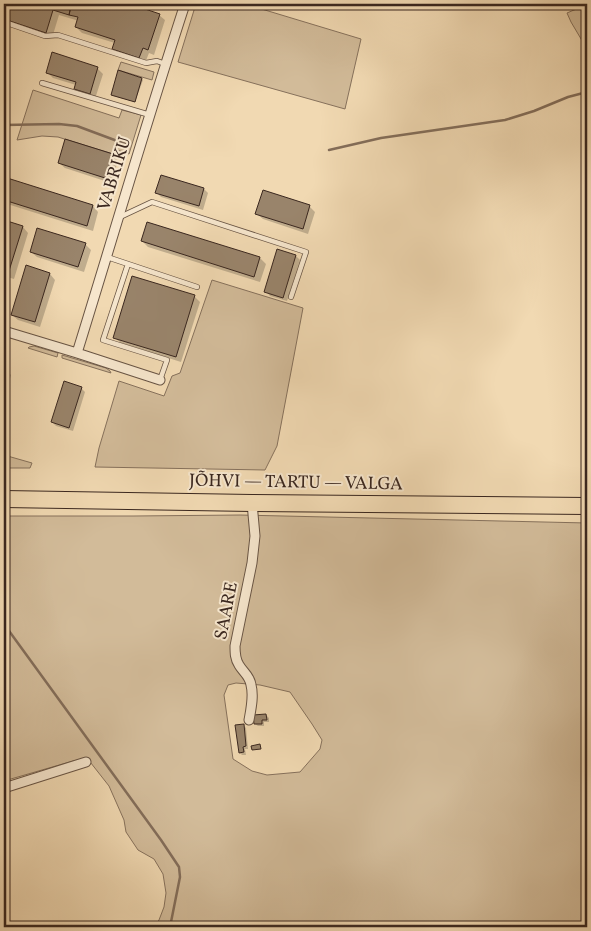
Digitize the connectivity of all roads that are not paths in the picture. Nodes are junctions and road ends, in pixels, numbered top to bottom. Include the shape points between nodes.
1 (185, 4) edge
2 (4, 22) edge
3 (165, 64) junction
4 (42, 82) dead end
5 (150, 115) junction
6 (119, 218) junction
7 (107, 257) junction
8 (128, 264) junction
9 (197, 287) dead end
10 (292, 296) dead end
11 (4, 331) edge
12 (77, 353) junction
13 (160, 380) joint
14 (4, 499) edge
15 (252, 503) junction
16 (587, 506) edge
17 (249, 720) dead end
18 (86, 762) dead end
19 (4, 788) edge

1 - 3 street, VABRIKU
2 - 3 lane via 146,63 157,61
3 - 5 street, VABRIKU
4 - 5 lane
5 - 6 street, VABRIKU
6 - 7 street, VABRIKU
6 - 10 lane via 152,202 306,252
7 - 8 lane
7 - 12 street, VABRIKU
8 - 9 lane
8 - 13 lane via 103,340 166,360
11 - 12 street
12 - 13 street
14 - 15 highway, JÕHVI — TARTU — VALGA
15 - 16 highway, JÕHVI — TARTU — VALGA
15 - 17 street, SAARE via 255,536 252,563 235,646 239,666 252,685
18 - 19 street

